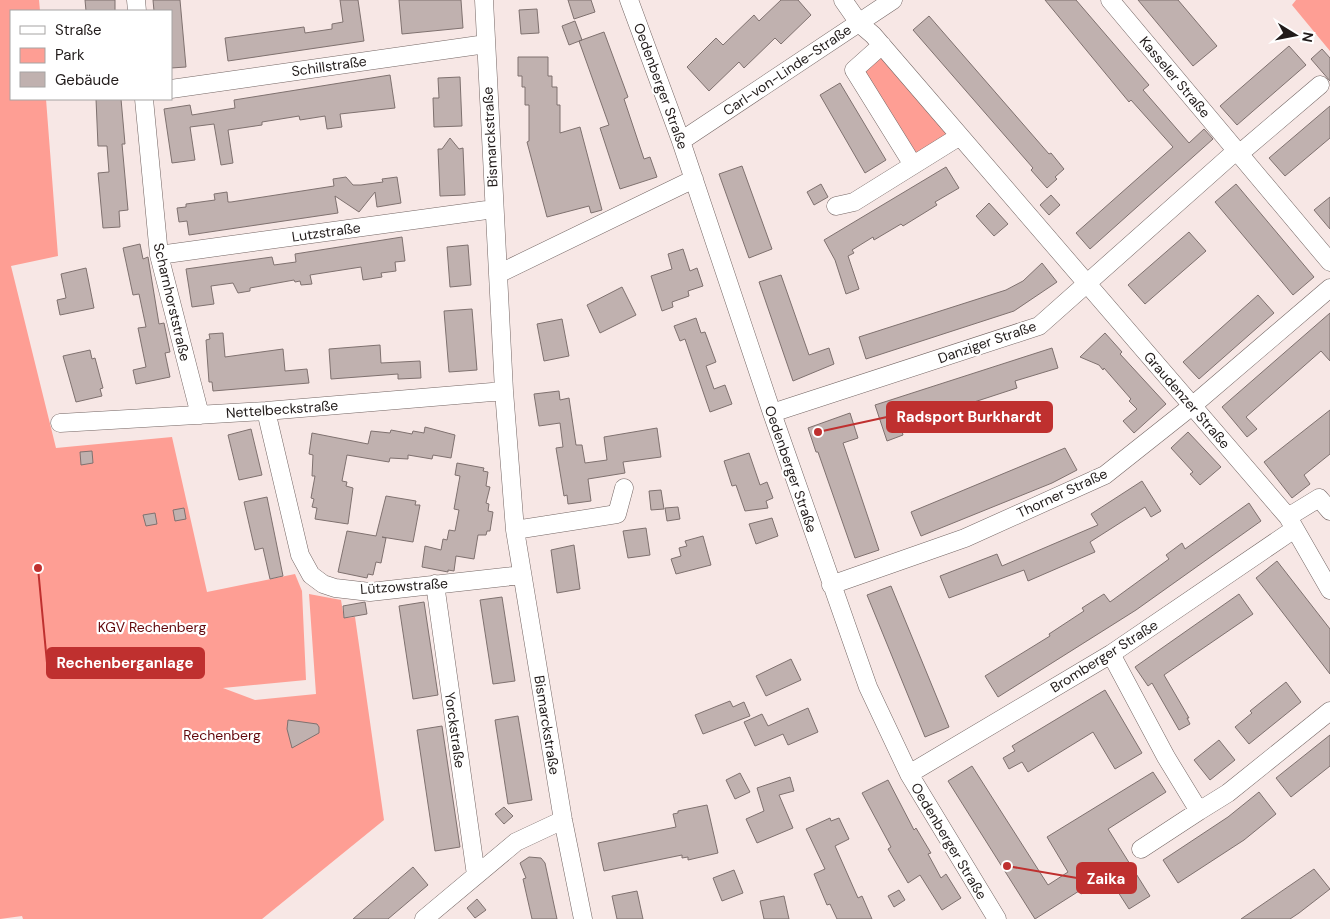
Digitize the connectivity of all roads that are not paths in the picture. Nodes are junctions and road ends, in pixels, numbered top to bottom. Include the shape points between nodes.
1 (484, 0) edge
2 (629, 0) edge
3 (843, 0) edge
4 (893, 0) edge
5 (1110, 0) edge
6 (859, 23) junction
7 (486, 44) junction
8 (882, 45) junction
9 (1320, 85) dead end
10 (172, 89) edge
11 (144, 100) edge
12 (960, 136) junction
13 (681, 141) junction
14 (1238, 153) junction
15 (913, 165) junction
16 (694, 179) junction
17 (836, 206) dead end
18 (494, 209) junction
19 (159, 255) junction
20 (1330, 261) edge
21 (498, 274) junction
22 (1086, 283) junction
23 (1330, 288) edge
24 (504, 391) junction
25 (1192, 406) junction
26 (266, 411) junction
27 (772, 413) junction
28 (200, 415) junction
29 (60, 423) dead end
30 (624, 488) dead end
31 (1330, 511) edge
32 (1290, 524) junction
33 (515, 530) junction
34 (522, 576) junction
35 (435, 584) junction
36 (831, 585) junction
37 (1330, 590) edge
38 (1111, 654) junction
39 (1330, 711) edge
40 (909, 774) junction
41 (1199, 811) junction
42 (562, 820) junction
43 (1141, 849) dead end
44 (476, 875) junction
45 (424, 919) edge
46 (583, 919) edge
47 (996, 919) edge

1 - 7 street, Bismarckstraße
2 - 13 street, Oedenberger Straße
3 - 6 street, Graudenzer Straße
4 - 6 street, Carl-von-Linde-Straße
5 - 14 street, Kasseler Straße
6 - 8 street, Graudenzer Straße
6 - 13 street, Carl-von-Linde-Straße
7 - 10 street, Schillstraße
7 - 18 street, Bismarckstraße
8 - 12 street, Graudenzer Straße
8 - 15 street via 854,70
9 - 14 street
11 - 19 street, Scharnhorststraße
12 - 15 street
12 - 22 street, Graudenzer Straße
13 - 16 street, Oedenberger Straße
14 - 20 street, Kasseler Straße
14 - 22 street, Danziger Straße
15 - 17 street via 854,202
16 - 21 street
16 - 27 street, Oedenberger Straße
18 - 19 street, Lutzstraße
18 - 21 street, Bismarckstraße
19 - 28 street, Scharnhorststraße
21 - 24 street, Bismarckstraße
22 - 25 street, Graudenzer Straße
22 - 27 street, Danziger Straße via 1039,326
23 - 25 street, Thorner Straße
24 - 26 street, Nettelbeckstraße
24 - 33 street, Bismarckstraße
25 - 32 street, Graudenzer Straße
25 - 36 street, Thorner Straße via 1105,475 965,538
26 - 28 street, Nettelbeckstraße
26 - 35 street, Lützowstraße via 300,555 311,575 335,588 370,592
27 - 36 street, Oedenberger Straße
28 - 29 street, Nettelbeckstraße
30 - 33 street via 617,514
31 - 32 street via 1319,498
32 - 37 street, Graudenzer Straße
32 - 38 street, Bromberger Straße
33 - 34 street, Bismarckstraße
34 - 35 street, Lützowstraße
34 - 42 street, Bismarckstraße
35 - 44 street, Yorckstraße
36 - 40 street, Oedenberger Straße via 868,687
38 - 40 street, Bromberger Straße
38 - 41 street
39 - 41 street via 1228,793
40 - 47 street, Oedenberger Straße
41 - 43 street
42 - 44 street via 516,842
42 - 46 street, Bismarckstraße
44 - 45 street

